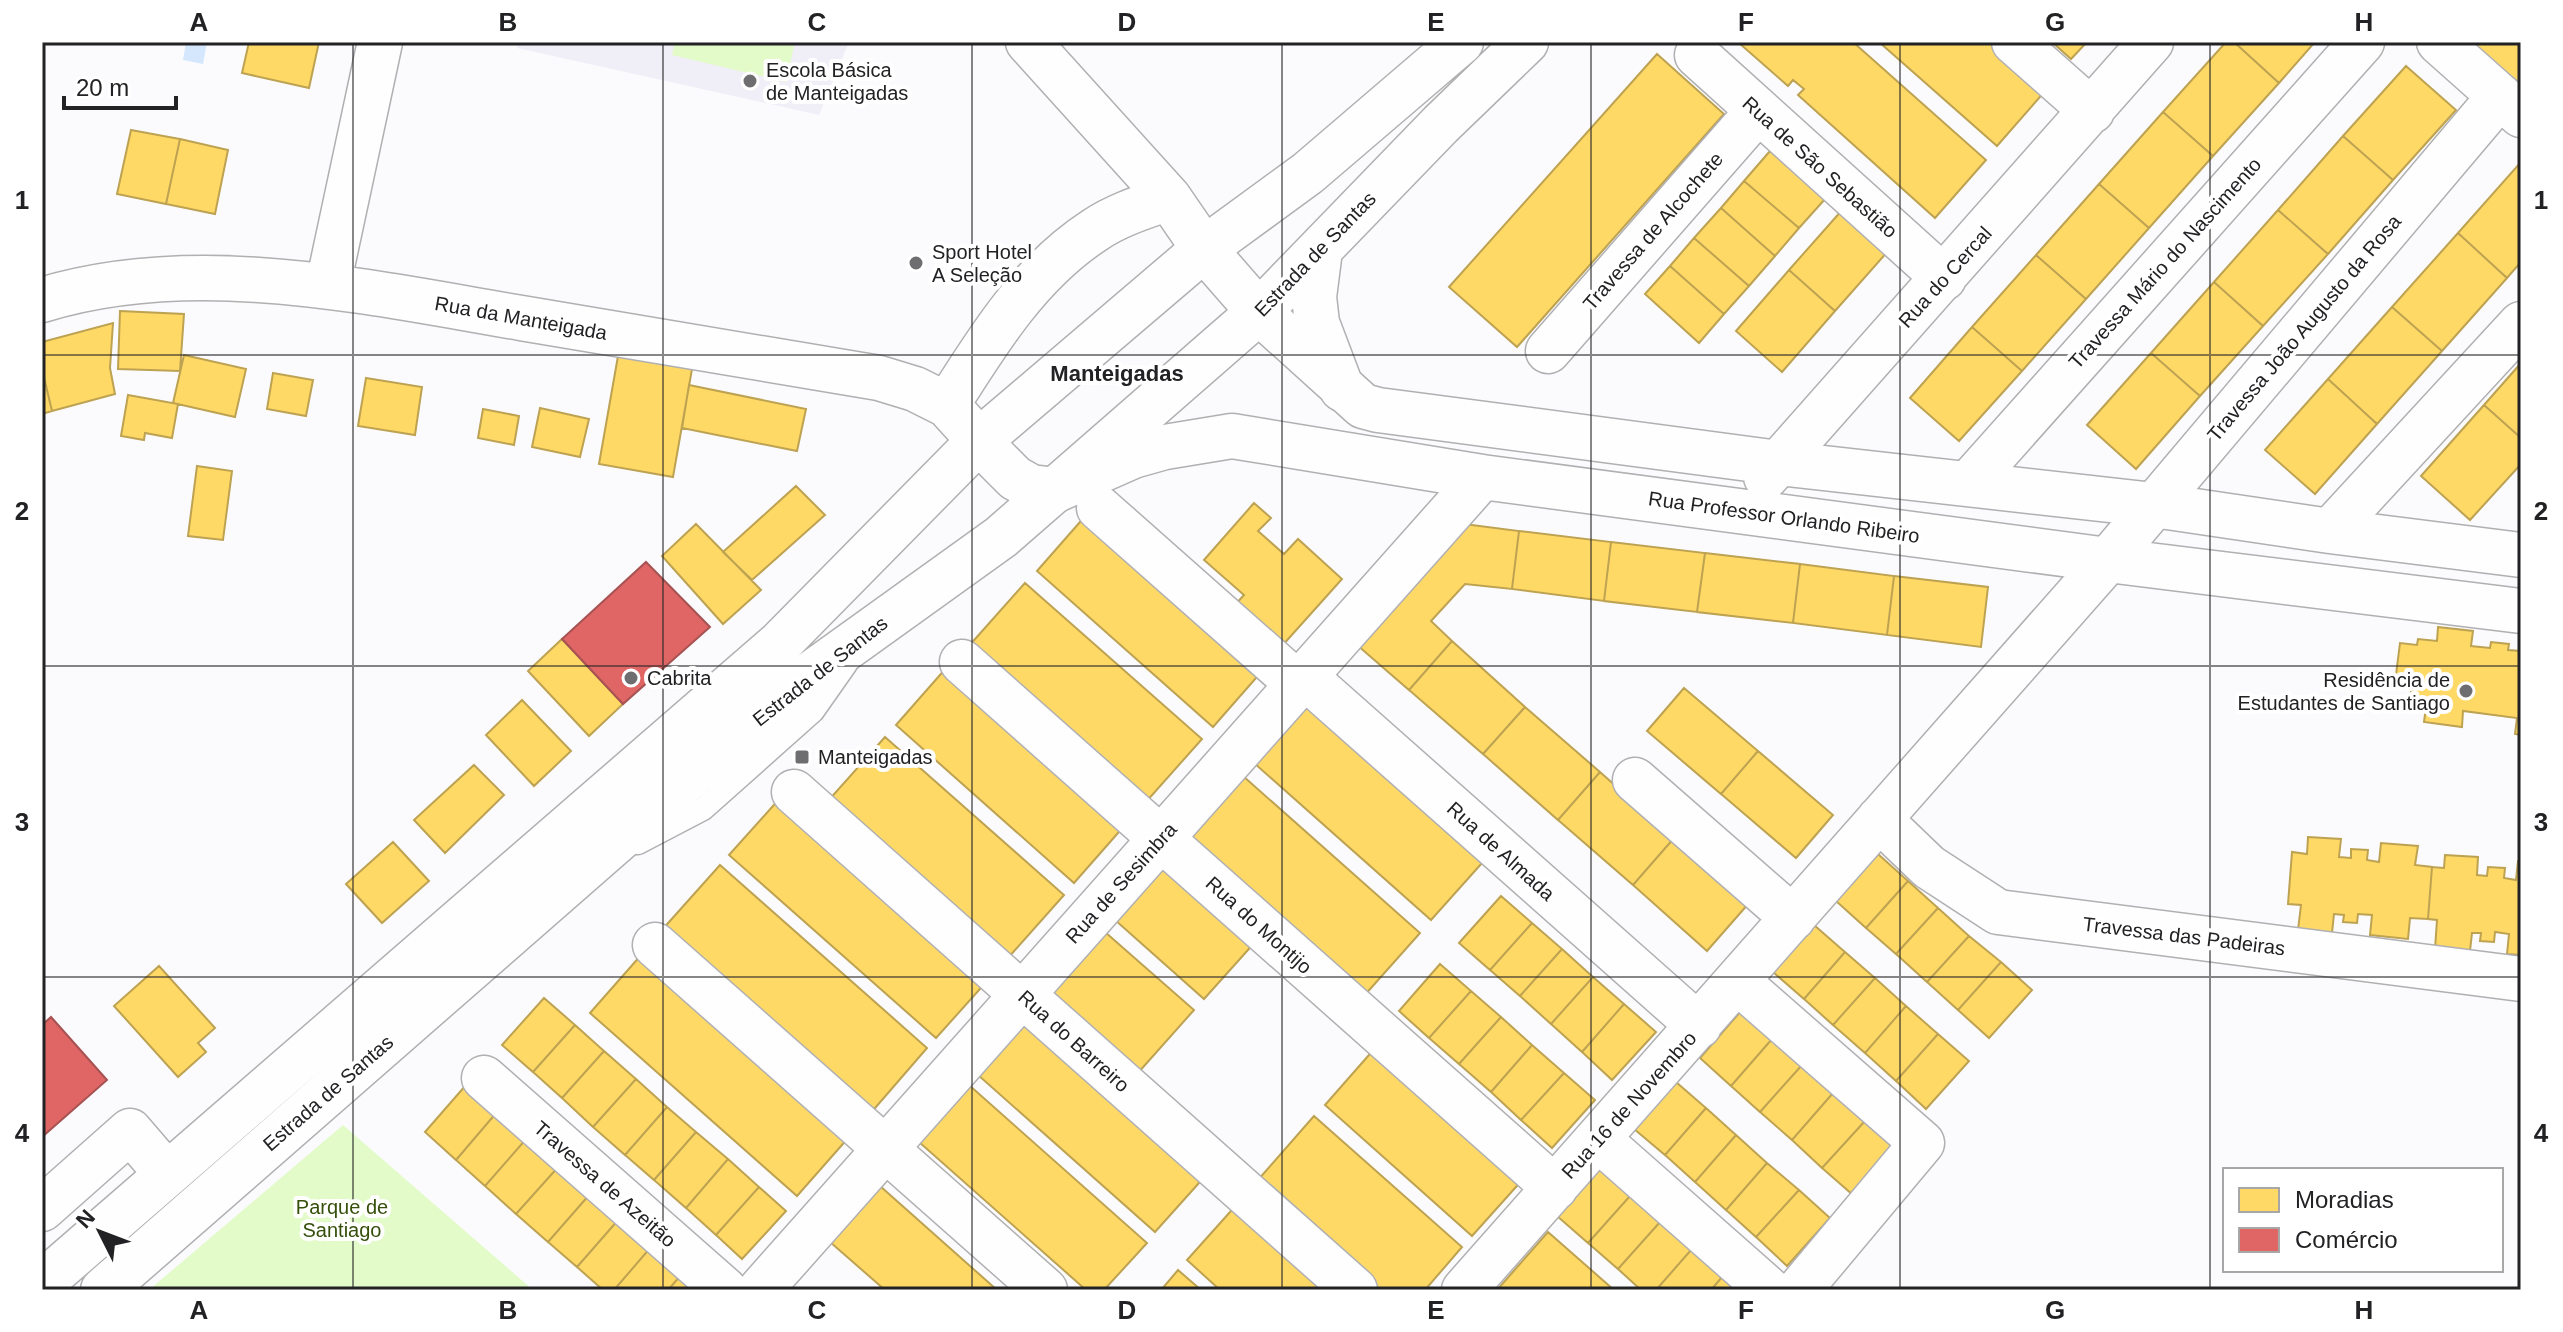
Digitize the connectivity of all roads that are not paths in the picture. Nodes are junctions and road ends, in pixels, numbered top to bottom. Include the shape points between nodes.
1 (380, 42) edge
2 (1028, 42) edge
3 (1461, 42) edge
4 (1526, 42) edge
5 (2014, 42) edge
6 (2151, 42) edge
7 (2362, 42) edge
8 (2445, 44) edge
9 (1697, 55) dead end
10 (2511, 105) edge
11 (1758, 111) junction
12 (2092, 111) junction
13 (1169, 198) junction
14 (1204, 249) junction
15 (1320, 250) junction
16 (1944, 278) junction
17 (328, 285) junction
18 (42, 300) edge
19 (1259, 312) junction
20 (2521, 324) edge
21 (1548, 351) dead end
22 (1342, 389) junction
23 (947, 405) junction
24 (980, 440) junction
25 (1779, 463) junction
26 (1482, 477) junction
27 (1969, 483) junction
28 (1056, 490) junction
29 (2154, 505) junction
30 (1099, 508) dead end
31 (1737, 510) junction
32 (2330, 531) junction
33 (2521, 555) edge
34 (2108, 560) junction
35 (2521, 611) edge
36 (962, 662) dead end
37 (1301, 680) junction
38 (1635, 780) dead end
39 (794, 792) dead end
40 (1879, 819) junction
41 (1161, 838) junction
42 (1793, 918) junction
43 (655, 945) dead end
44 (2521, 979) edge
45 (1738, 982) junction
46 (1022, 995) junction
47 (1699, 1026) junction
48 (484, 1078) dead end
49 (1598, 1139) junction
50 (885, 1150) junction
51 (167, 1174) junction
52 (1555, 1188) junction
53 (42, 1209) edge
54 (42, 1283) edge
55 (1778, 1289) edge
56 (103, 1290) edge
57 (725, 1290) edge
58 (760, 1290) edge
59 (1045, 1290) edge
60 (1355, 1290) edge
61 (1464, 1290) edge

1 - 17 street
2 - 13 street
3 - 14 street via 1308,173
4 - 15 street, Estrada de Santas
5 - 12 street
6 - 12 street, Rua do Cercal
7 - 27 street, Travessa Mário do Nascimento
8 - 10 street
9 - 11 street, Rua de São Sebastião
10 - 29 street, Travessa João Augusto da Rosa
11 - 16 street, Rua de São Sebastião
11 - 21 street, Travessa de Alcochete
12 - 16 street, Rua do Cercal
13 - 14 street
13 - 23 street via 1094,230 1063,256 1002,320
14 - 19 street
14 - 24 street
15 - 19 street, Estrada de Santas
15 - 22 street via 1314,297 1317,323
16 - 25 street, Rua do Cercal
17 - 18 street, Rua da Manteigada via 209,279 145,282
17 - 23 street, Rua da Manteigada via 879,378
19 - 22 street
19 - 28 street, Estrada de Santas
20 - 32 street
22 - 25 street via 1363,406 1378,410
23 - 24 street, Rua da Manteigada
24 - 28 street, Rua da Manteigada via 1015,478 1031,487
24 - 51 street via 780,643
25 - 27 street
25 - 31 street, Rua do Cercal
26 - 28 street, Rua Professor Orlando Ribeiro via 1232,436 1133,456
26 - 31 street, Rua Professor Orlando Ribeiro
26 - 37 street, Rua de Sesimbra
27 - 29 street
28 - 56 street, Estrada de Santas via 1001,537 795,685
29 - 32 street
29 - 34 street, Travessa João Augusto da Rosa
30 - 37 street, Rua de Almada
31 - 34 street, Rua Professor Orlando Ribeiro
32 - 33 street
34 - 35 street, Rua Professor Orlando Ribeiro
34 - 40 street, Rua 16 de Novembro
36 - 41 street, Rua do Montijo
37 - 41 street, Rua de Sesimbra
37 - 47 street, Rua de Almada
38 - 42 street
39 - 46 street, Rua do Barreiro
40 - 42 street, Rua 16 de Novembro
40 - 44 street, Travessa das Padeiras via 1929,867 1998,912
41 - 46 street, Rua de Sesimbra
41 - 52 street, Rua do Montijo
42 - 45 street, Rua 16 de Novembro
43 - 50 street
45 - 47 street, Rua 16 de Novembro
45 - 55 street via 1922,1143
46 - 50 street, Rua de Sesimbra
46 - 60 street, Rua do Barreiro
47 - 49 street, Rua 16 de Novembro
48 - 57 street, Travessa de Azeitão
49 - 52 street, Rua 16 de Novembro
49 - 55 street
50 - 58 street, Rua de Sesimbra
50 - 59 street
51 - 53 street via 130,1131
51 - 54 street
52 - 61 street, Rua 16 de Novembro

